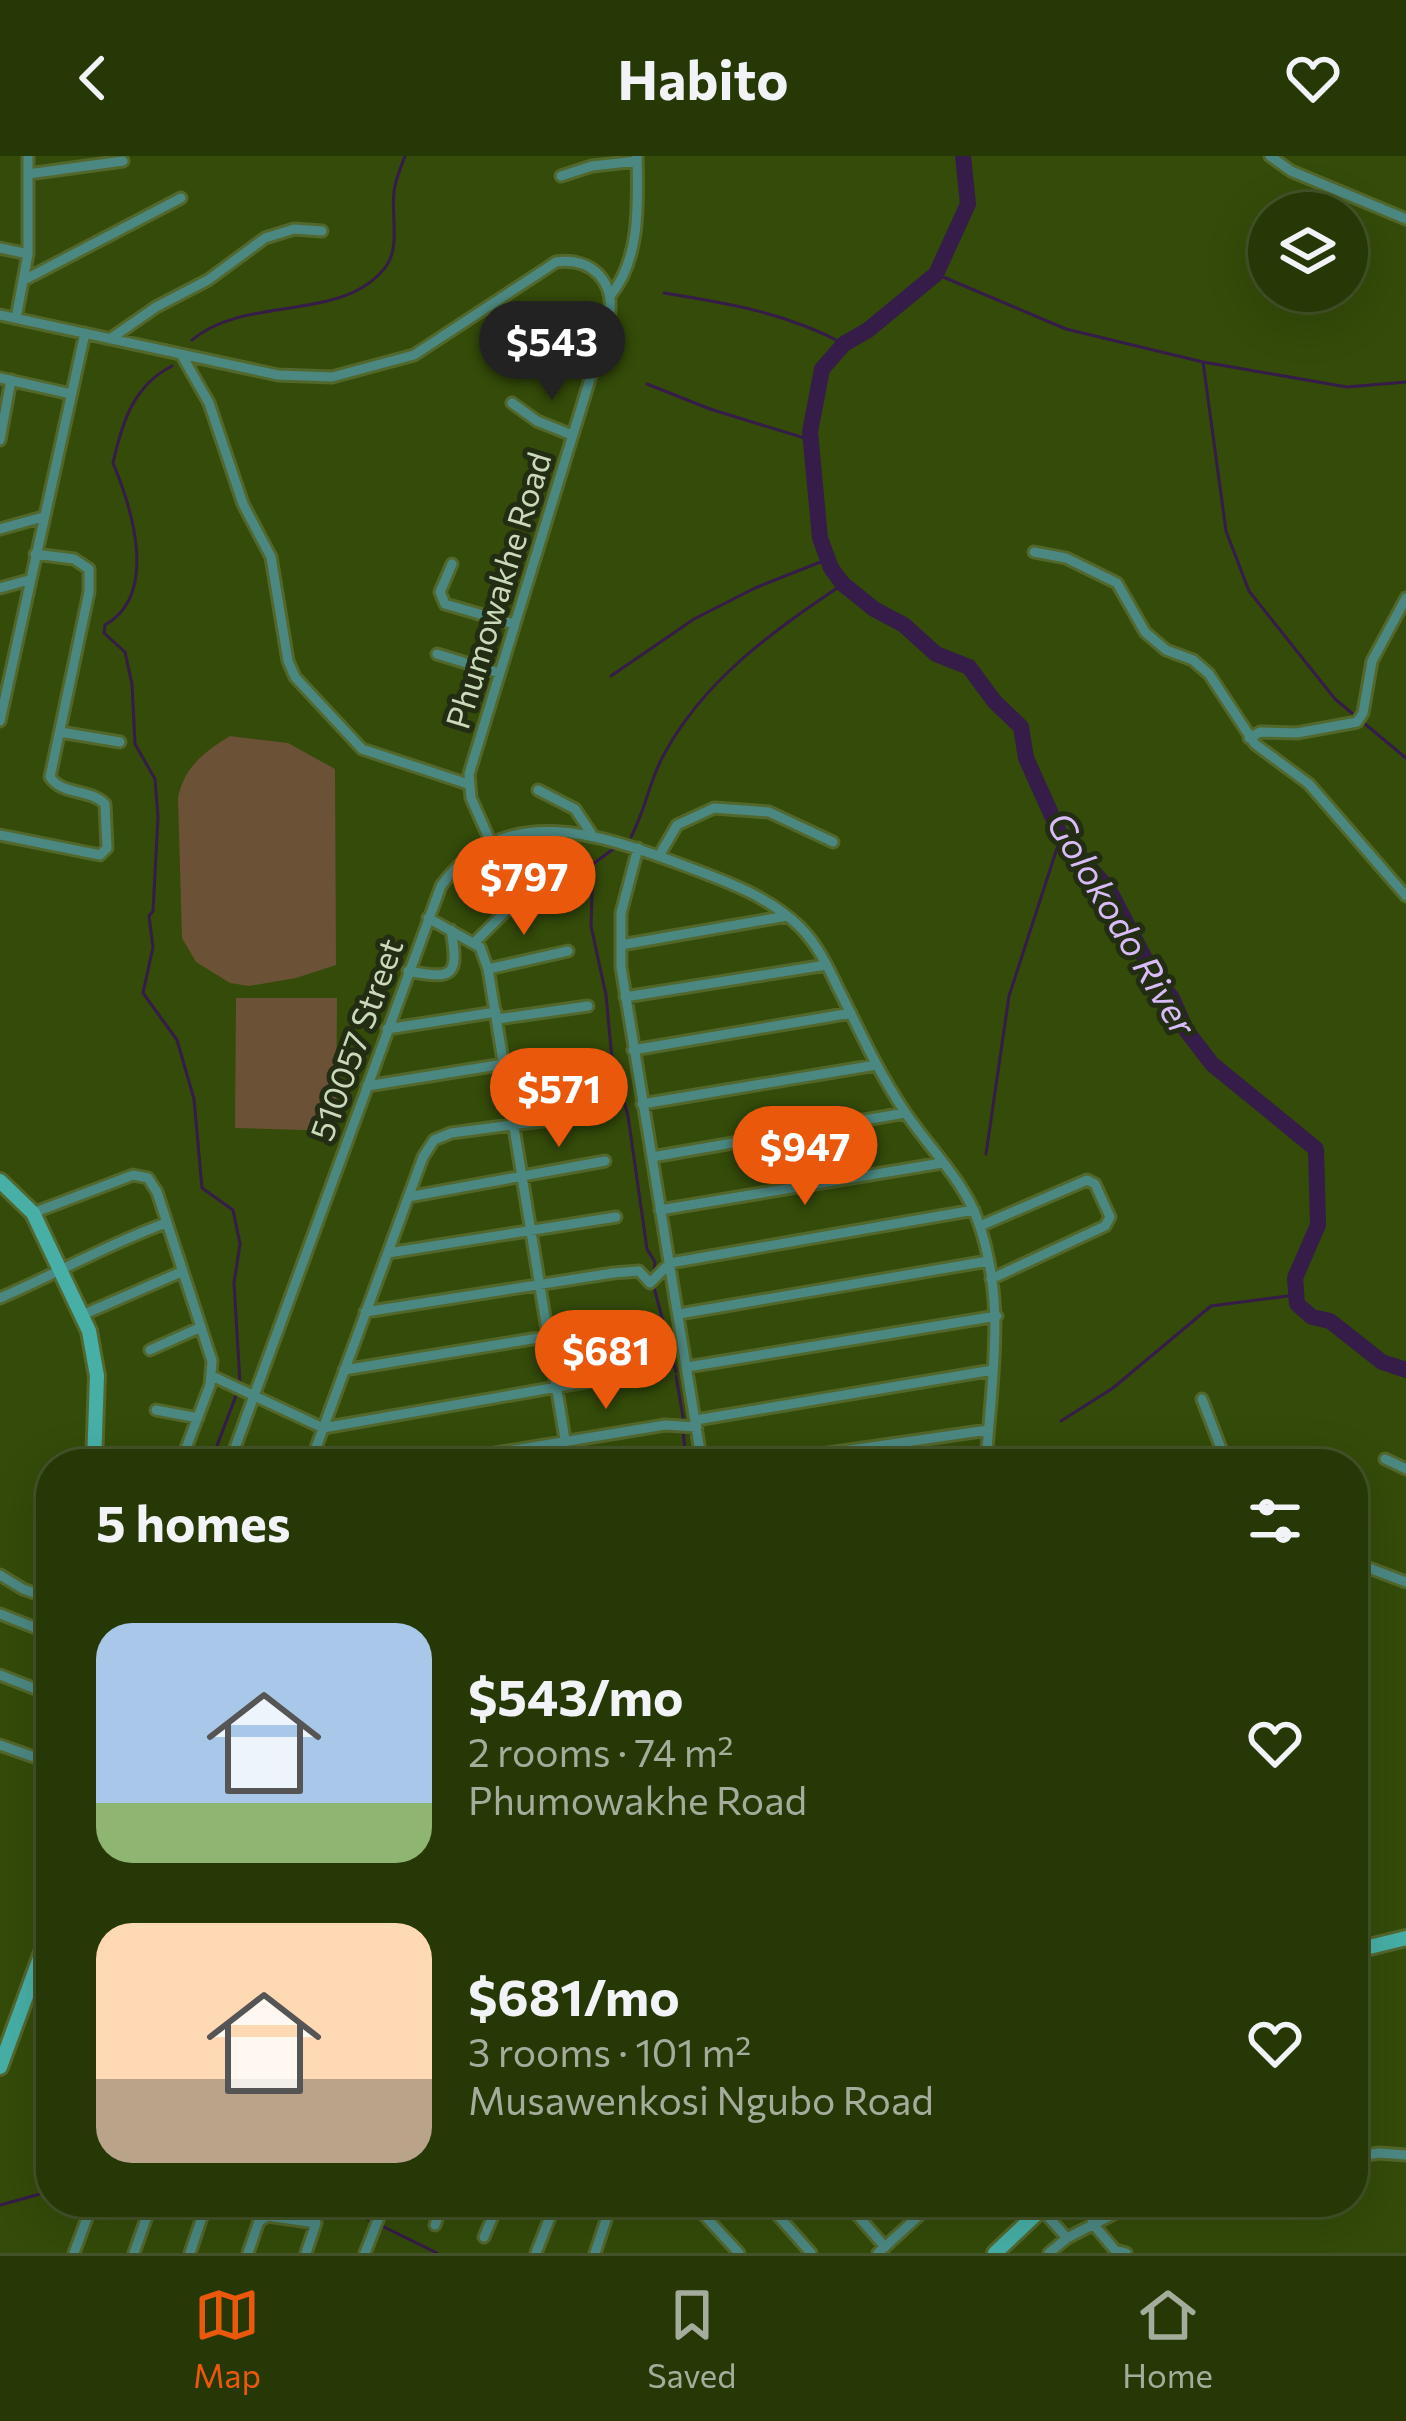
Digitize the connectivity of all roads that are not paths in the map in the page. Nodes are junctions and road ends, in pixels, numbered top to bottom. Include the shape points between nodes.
1 (28, 156) edge
2 (1270, 156) edge
3 (638, 159) edge
4 (123, 161) dead end
5 (28, 174) junction
6 (561, 176) dead end
7 (182, 198) dead end
8 (1406, 219) edge
9 (322, 231) dead end
10 (0, 248) edge
11 (28, 254) junction
12 (24, 280) junction
13 (610, 296) junction
14 (0, 315) edge
15 (16, 318) junction
16 (85, 333) junction
17 (110, 339) junction
18 (181, 354) junction
19 (6, 379) edge
20 (71, 394) junction
21 (512, 403) dead end
22 (572, 435) junction
23 (0, 440) edge
24 (44, 517) junction
25 (0, 529) edge
26 (1034, 552) dead end
27 (35, 554) junction
28 (452, 564) dead end
29 (29, 580) junction
30 (0, 588) edge
31 (1406, 598) edge
32 (514, 624) junction
33 (436, 654) dead end
34 (499, 673) junction
35 (0, 721) edge
36 (60, 732) junction
37 (1249, 738) junction
38 (120, 742) dead end
39 (468, 784) junction
40 (538, 790) dead end
41 (591, 833) junction
42 (0, 835) edge
43 (833, 842) dead end
44 (492, 845) junction
45 (638, 848) junction
46 (659, 856) junction
47 (1406, 896) edge
48 (561, 902) dead end
49 (787, 916) junction
50 (428, 918) junction
51 (451, 930) junction
52 (475, 943) junction
53 (621, 945) junction
54 (568, 951) dead end
55 (826, 964) junction
56 (488, 968) junction
57 (408, 971) junction
58 (625, 998) junction
59 (588, 1006) dead end
60 (851, 1013) junction
61 (497, 1016) junction
62 (387, 1029) junction
63 (633, 1050) junction
64 (592, 1057) dead end
65 (876, 1066) junction
66 (505, 1068) junction
67 (367, 1086) junction
68 (643, 1104) junction
69 (602, 1113) dead end
70 (905, 1113) junction
71 (514, 1126) junction
72 (652, 1156) junction
73 (605, 1161) dead end
74 (942, 1162) junction
75 (523, 1179) junction
76 (1, 1182) edge
77 (408, 1197) junction
78 (660, 1210) junction
79 (974, 1210) junction
80 (34, 1214) junction
81 (616, 1217) dead end
82 (166, 1223) junction
83 (980, 1226) junction
84 (532, 1232) junction
85 (388, 1253) junction
86 (988, 1261) junction
87 (670, 1263) junction
88 (62, 1272) junction
89 (181, 1272) junction
90 (991, 1279) junction
91 (540, 1284) junction
92 (0, 1298) edge
93 (365, 1312) junction
94 (679, 1314) junction
95 (82, 1316) junction
96 (997, 1316) junction
97 (635, 1322) dead end
98 (201, 1327) junction
99 (549, 1337) junction
100 (150, 1350) dead end
101 (687, 1367) junction
102 (344, 1370) junction
103 (993, 1370) junction
104 (637, 1373) dead end
105 (212, 1376) junction
106 (557, 1388) junction
107 (253, 1397) junction
108 (1202, 1400) dead end
109 (156, 1410) dead end
110 (198, 1418) junction
111 (696, 1424) junction
112 (323, 1428) junction
113 (988, 1430) junction
114 (566, 1442) junction
115 (97, 1449) edge
116 (186, 1449) edge
117 (234, 1449) edge
118 (315, 1449) edge
119 (523, 1449) edge
120 (567, 1449) edge
121 (700, 1449) edge
122 (857, 1449) edge
123 (987, 1449) edge
124 (1221, 1449) edge
125 (1385, 1460) dead end
126 (1406, 1469) edge
127 (1368, 1568) edge
128 (0, 1575) edge
129 (1406, 1582) edge
130 (36, 1594) edge
131 (0, 1613) edge
132 (36, 1628) edge
133 (0, 1675) edge
134 (36, 1689) edge
135 (0, 1744) edge
136 (36, 1757) edge
137 (1406, 1938) edge
138 (1368, 1948) edge
139 (36, 1969) edge
140 (0, 2067) edge
141 (1368, 2154) edge
142 (1406, 2155) edge
143 (87, 2217) edge
144 (147, 2217) edge
145 (202, 2217) edge
146 (266, 2217) edge
147 (275, 2217) edge
148 (379, 2217) edge
149 (438, 2217) edge
150 (493, 2217) edge
151 (550, 2217) edge
152 (607, 2217) edge
153 (706, 2217) edge
154 (779, 2217) edge
155 (857, 2217) edge
156 (914, 2217) edge
157 (1030, 2217) edge
158 (1052, 2217) edge
159 (1105, 2217) edge
160 (1092, 2223) junction
161 (435, 2225) dead end
162 (484, 2237) dead end
163 (1067, 2238) junction
164 (882, 2250) edge
165 (1119, 2252) edge
166 (74, 2253) edge
167 (134, 2253) edge
168 (190, 2253) edge
169 (248, 2253) edge
170 (306, 2253) edge
171 (365, 2253) edge
172 (536, 2253) edge
173 (595, 2253) edge
174 (739, 2253) edge
175 (811, 2253) edge
176 (995, 2253) edge
177 (1049, 2253) edge

1 - 5 street
2 - 8 street
3 - 6 street
3 - 13 street, Phumowakhe Road via 630,261
4 - 5 street
5 - 11 street
7 - 12 street
9 - 17 street via 265,238
10 - 11 street
11 - 12 street
12 - 15 street
13 - 18 street via 592,268 556,262 414,355 332,377 278,375
13 - 22 street, Phumowakhe Road
14 - 15 street
15 - 16 street
16 - 17 street
16 - 20 street
17 - 18 street
18 - 39 street via 271,557 295,677 362,749
19 - 20 street
19 - 23 street
20 - 24 street
21 - 22 street
22 - 32 street, Phumowakhe Road
24 - 25 street
24 - 27 street
26 - 37 street via 1118,583 1145,632 1217,682
27 - 29 street
27 - 36 street via 80,561 90,575
28 - 32 street via 440,592 445,604
29 - 30 street
29 - 35 street
31 - 37 street via 1372,661 1361,718
32 - 34 street, Phumowakhe Road
33 - 34 street
34 - 39 street, Phumowakhe Road
36 - 38 street
36 - 42 street via 50,777 105,804 105,852
37 - 47 street via 1309,784
39 - 44 street
40 - 41 street via 580,814
41 - 44 street, 510057 Street via 545,830
41 - 45 street, 510057 Street
43 - 46 street via 769,812 727,807 677,825
44 - 50 street, 510057 Street via 448,876
45 - 46 street, 510057 Street
45 - 53 street
46 - 49 street, 510057 Street via 731,883
48 - 52 street via 510,907
49 - 53 street
49 - 55 street, 510057 Street
50 - 51 street
50 - 57 street, 510057 Street
51 - 52 street
51 - 57 street via 452,971
52 - 56 street
53 - 58 street
54 - 56 street
55 - 58 street
55 - 60 street, 510057 Street
56 - 61 street
57 - 62 street, 510057 Street
58 - 63 street
59 - 61 street
60 - 63 street
60 - 65 street, 510057 Street
61 - 62 street
61 - 66 street
62 - 67 street, 510057 Street
63 - 68 street
64 - 66 street
65 - 68 street
65 - 70 street, 510057 Street
66 - 67 street
66 - 71 street
67 - 107 street, 510057 Street
68 - 72 street
69 - 71 street
70 - 72 street
70 - 74 street, 510057 Street
71 - 75 street
71 - 77 street via 434,1140
72 - 78 street
73 - 75 street
74 - 78 street
74 - 79 street, 510057 Street
75 - 77 street
75 - 84 street
76 - 80 street
77 - 85 street
78 - 87 street
79 - 83 street, 510057 Street
79 - 87 street
80 - 82 street via 139,1174 154,1186
80 - 88 street
81 - 84 street
82 - 88 street
82 - 89 street
83 - 86 street, 510057 Street
83 - 90 street via 1087,1180 1110,1217
84 - 85 street
84 - 91 street
85 - 93 street
86 - 90 street, 510057 Street
86 - 94 street
87 - 91 street via 650,1283 639,1271
87 - 94 street
88 - 92 street
88 - 95 street
89 - 95 street
89 - 98 street
90 - 96 street, 510057 Street
91 - 93 street
91 - 99 street
93 - 102 street
94 - 101 street
95 - 115 street via 97,1376
96 - 101 street
96 - 103 street, 510057 Street
97 - 99 street
98 - 100 street
98 - 105 street
99 - 102 street
99 - 106 street
101 - 111 street
102 - 112 street
103 - 111 street
103 - 113 street, 510057 Street
104 - 106 street
105 - 107 street
105 - 110 street
106 - 112 street
106 - 114 street
107 - 112 street
107 - 117 street, 510057 Street
108 - 124 street
109 - 110 street
110 - 116 street
111 - 114 street
111 - 121 street
112 - 118 street
113 - 122 street
113 - 123 street, 510057 Street
114 - 119 street
114 - 120 street
125 - 126 street
127 - 129 street
128 - 130 street
131 - 132 street
133 - 134 street
135 - 136 street
137 - 138 street
139 - 140 street
141 - 142 street
143 - 166 street
144 - 167 street
145 - 168 street
146 - 169 street
147 - 170 street via 316,2223
148 - 171 street
149 - 161 street
150 - 162 street
151 - 172 street
152 - 173 street
153 - 174 street
154 - 175 street
155 - 164 street
156 - 164 street
157 - 176 street
158 - 163 street
159 - 160 street
160 - 163 street
160 - 165 street
163 - 177 street

